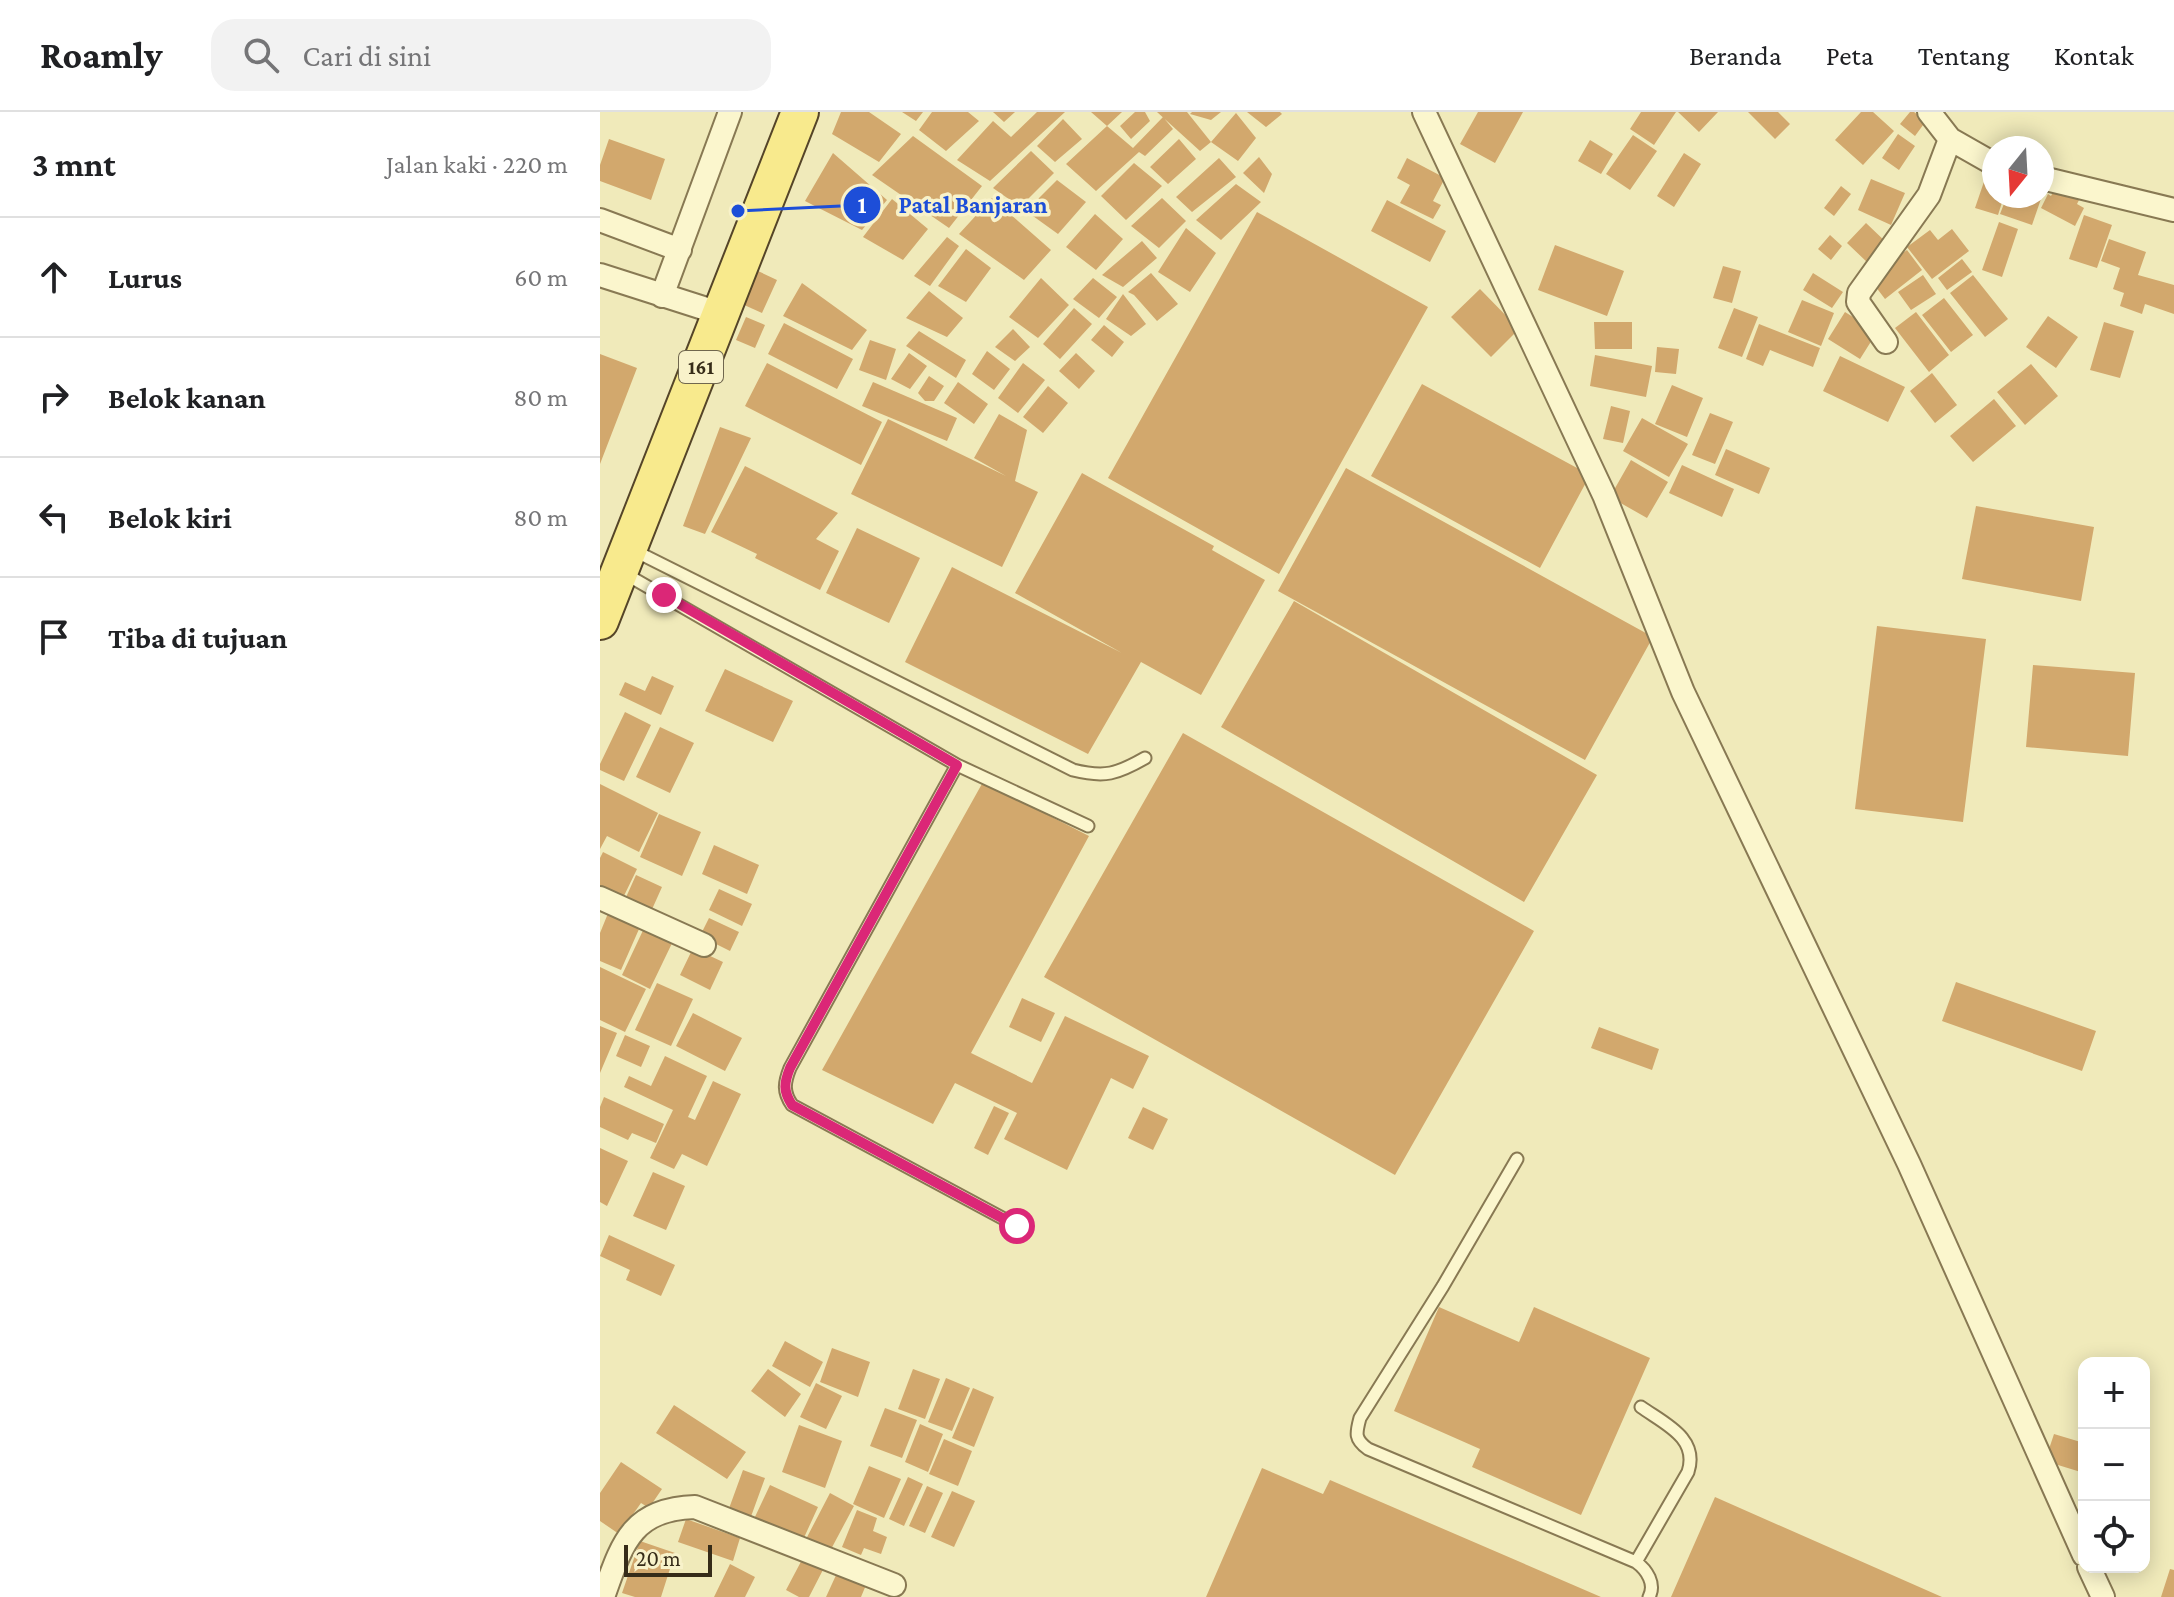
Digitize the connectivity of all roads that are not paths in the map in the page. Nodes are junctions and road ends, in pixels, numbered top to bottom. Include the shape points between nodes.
1 (730, 112) edge
2 (800, 112) edge
3 (1424, 112) edge
4 (1929, 112) edge
5 (1950, 139) junction
6 (1982, 157) edge
7 (2054, 181) edge
8 (2174, 210) edge
9 (600, 220) edge
10 (680, 250) junction
11 (600, 275) edge
12 (662, 296) junction
13 (722, 314) junction
14 (1886, 342) dead end
15 (616, 561) edge
16 (600, 621) edge
17 (1145, 758) dead end
18 (957, 765) junction
19 (1088, 826) dead end
20 (600, 898) edge
21 (704, 945) dead end
22 (1517, 1159) dead end
23 (1017, 1226) dead end
24 (1641, 1407) dead end
25 (2078, 1542) edge
26 (1636, 1562) junction
27 (2092, 1573) edge
28 (894, 1585) dead end
29 (603, 1597) edge
30 (1649, 1597) edge
31 (2103, 1597) edge

1 - 10 street
2 - 13 main road, 161
3 - 25 street via 1604,495 1683,692 1909,1164
4 - 5 street
5 - 6 street
5 - 14 street via 1929,195 1859,293 1858,302
7 - 8 street
9 - 10 street
10 - 12 street
11 - 12 street
12 - 13 street
13 - 15 main road, 161
15 - 16 main road, 161
15 - 17 lane via 1073,770 1119,773
15 - 18 lane
18 - 19 lane
18 - 23 lane via 790,1068 784,1094 792,1105
20 - 21 street
22 - 26 lane via 1355,1434 1368,1449
24 - 26 lane via 1684,1437 1692,1462
26 - 30 lane via 1651,1581
27 - 31 street
28 - 29 street via 695,1507 675,1507 638,1524

